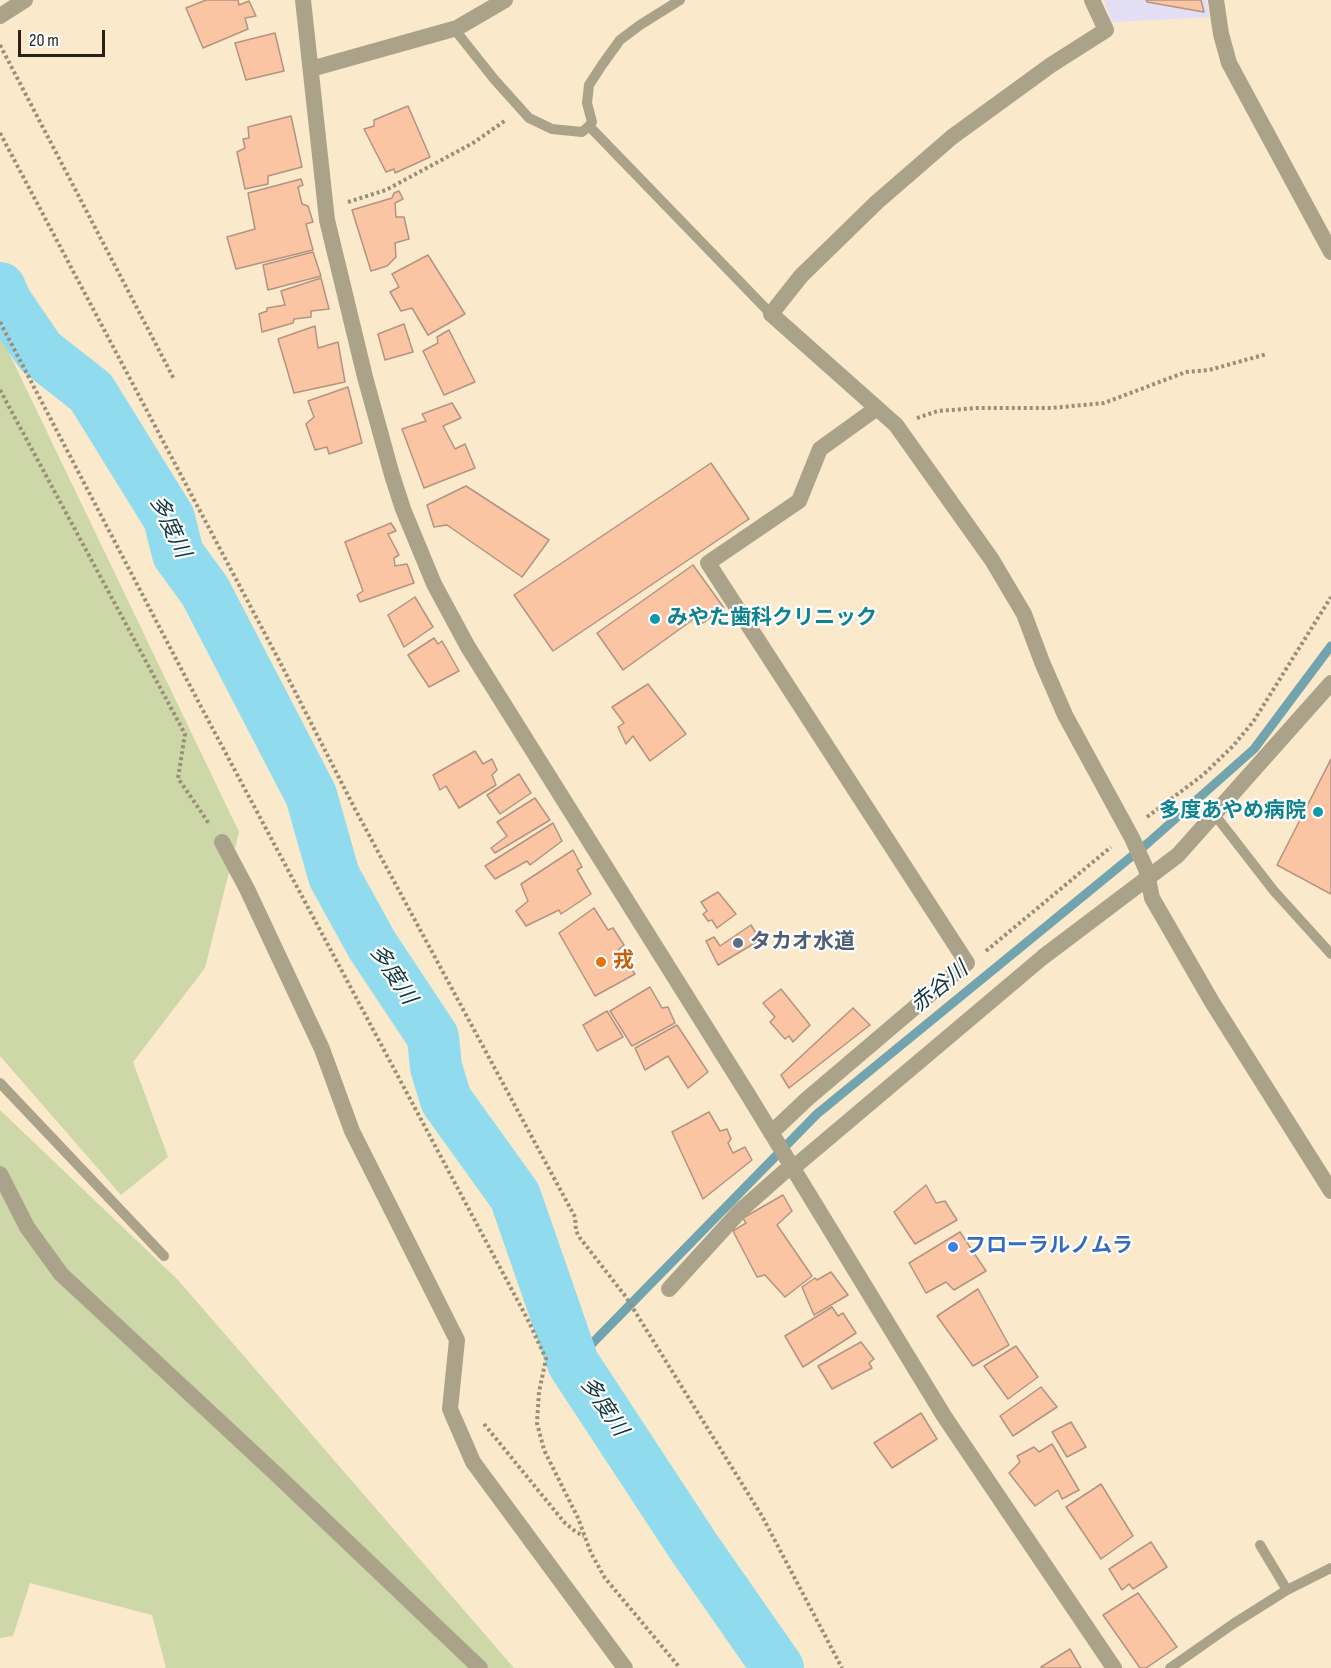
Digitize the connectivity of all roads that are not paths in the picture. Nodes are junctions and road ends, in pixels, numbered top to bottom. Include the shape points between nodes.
1 (25, 0) edge
2 (303, 0) edge
3 (505, 0) edge
4 (680, 0) edge
5 (1092, 0) edge
6 (1216, 0) edge
7 (0, 16) edge
8 (457, 28) junction
9 (311, 69) junction
10 (589, 126) junction
11 (1331, 252) edge
12 (771, 314) junction
13 (877, 408) junction
14 (1331, 683) edge
15 (1215, 815) junction
16 (222, 842) road end
17 (1146, 874) junction
18 (1331, 954) edge
19 (0, 1083) edge
20 (771, 1133) junction
21 (793, 1168) junction
22 (0, 1174) edge
23 (1331, 1191) edge
24 (164, 1257) dead end
25 (669, 1289) dead end
26 (1260, 1545) dead end
27 (1331, 1568) edge
28 (1287, 1590) junction
29 (480, 1668) edge
30 (625, 1668) edge
31 (1114, 1668) edge
32 (1170, 1668) edge

1 - 7 street
2 - 9 street
3 - 8 street
4 - 10 lane via 620,40 589,86
5 - 12 street via 1106,30 952,137 809,268
6 - 11 street via 1229,63
8 - 9 street
8 - 10 lane via 529,118 552,129 582,132
9 - 20 street via 327,220 392,475 434,584 474,656
10 - 12 lane
12 - 13 street
13 - 17 street via 896,425 992,560 1024,614 1065,715 1130,835
13 - 20 street via 820,449 800,501 708,563 967,963
14 - 15 street
15 - 17 street via 1178,855
15 - 18 lane via 1274,891
16 - 30 street via 322,1049 352,1131 457,1340 450,1409 473,1462
17 - 21 street
17 - 23 street via 1152,898 1212,1002
19 - 24 lane
20 - 21 street
21 - 25 street via 741,1209
21 - 31 street via 944,1416
22 - 29 street via 27,1227 61,1274
26 - 28 lane
27 - 28 lane
28 - 32 lane

